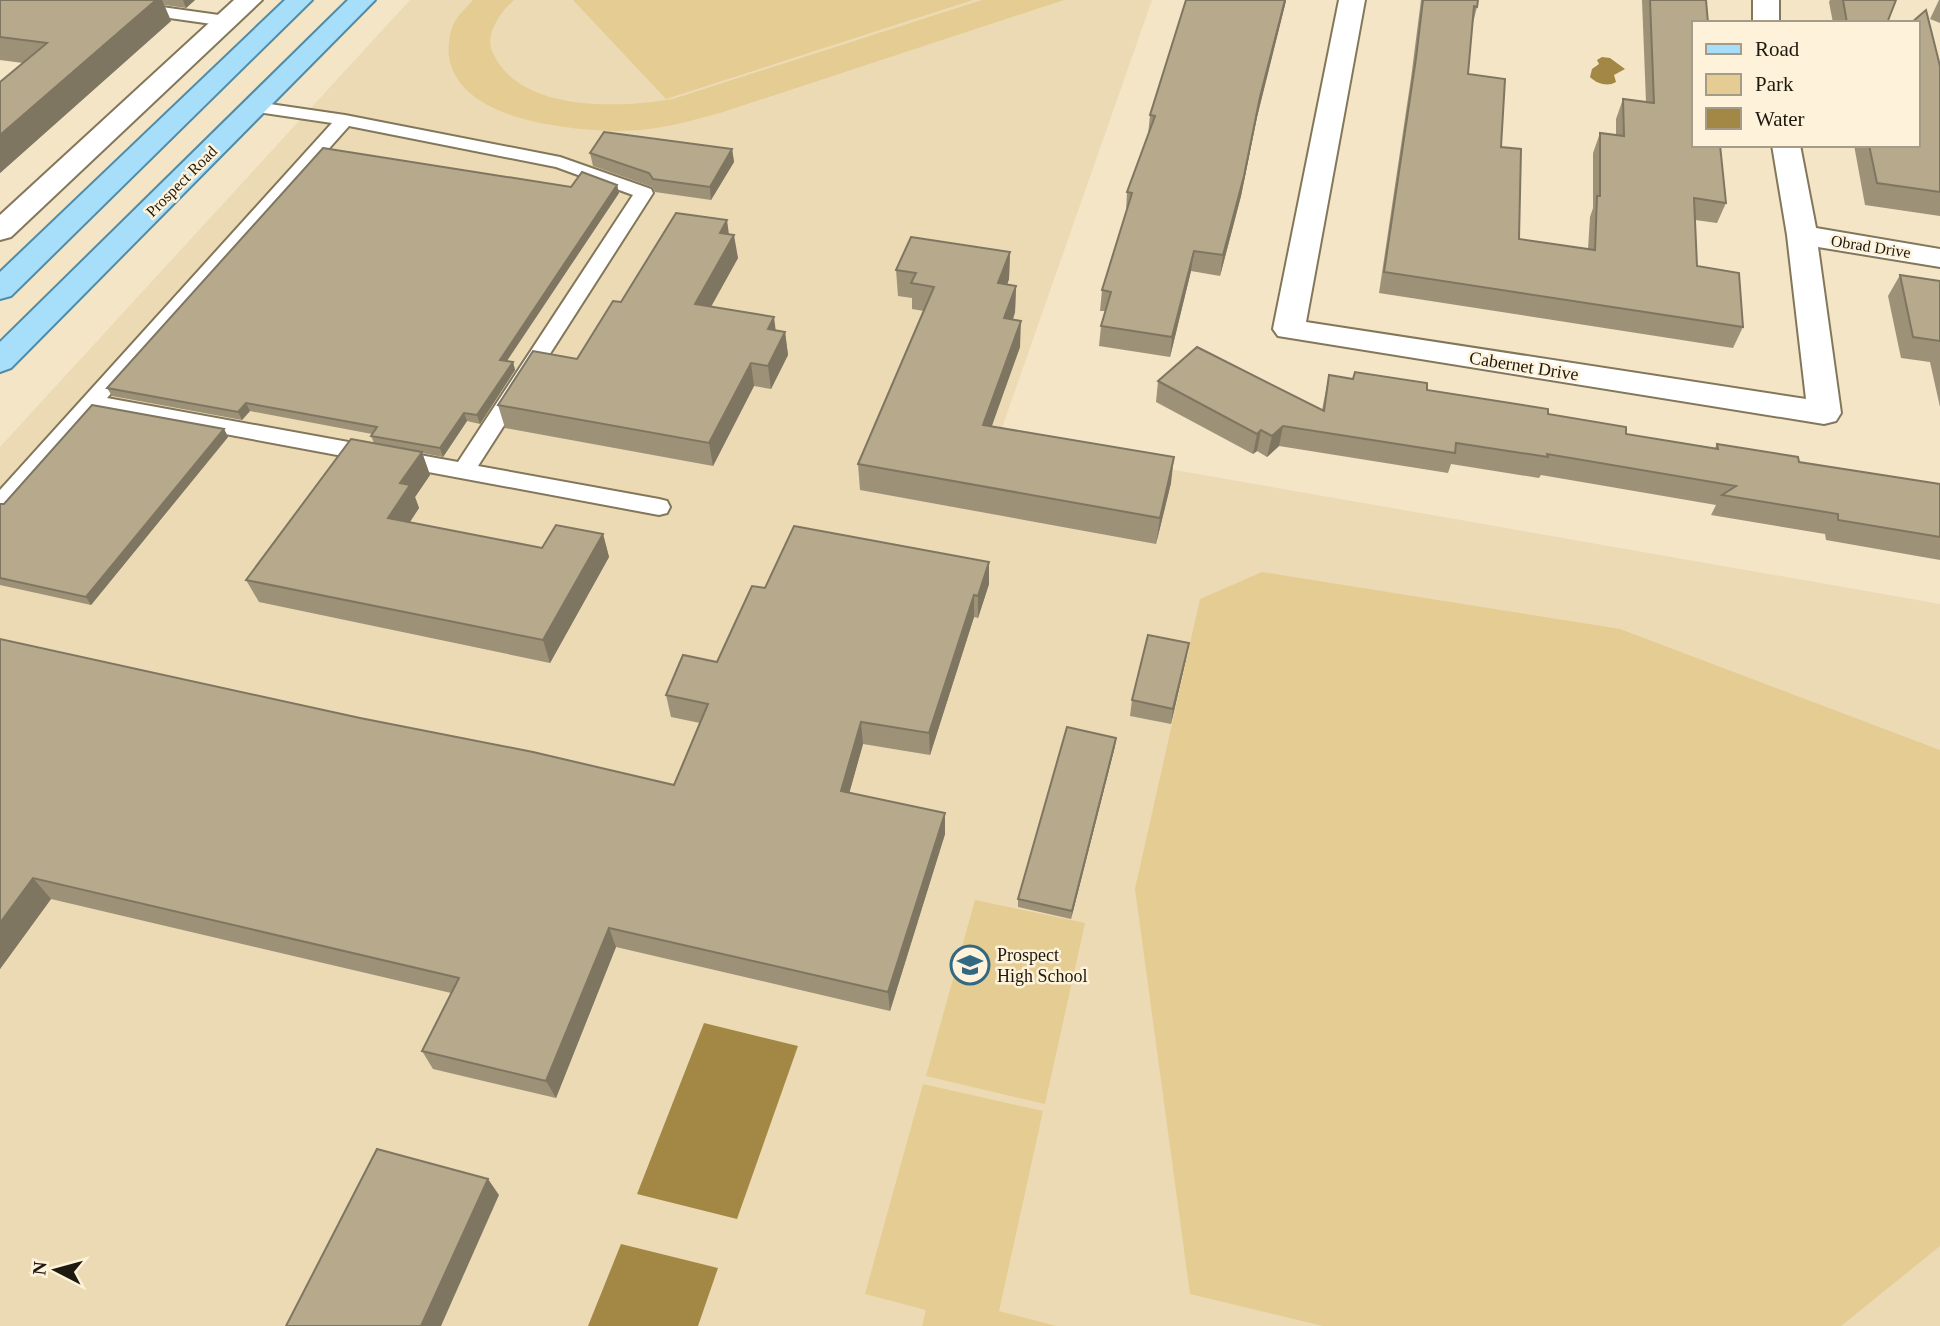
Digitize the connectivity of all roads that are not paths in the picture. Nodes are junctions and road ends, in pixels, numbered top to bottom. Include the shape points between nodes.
1 (78, 0) edge
2 (249, 0) edge
3 (299, 0) edge
4 (362, 0) edge
5 (1352, 0) edge
6 (1766, 0) edge
7 (226, 21) junction
8 (1766, 21) edge
9 (256, 107) junction
10 (345, 120) junction
11 (1786, 147) edge
12 (0, 231) edge
13 (1802, 235) junction
14 (1940, 258) edge
15 (0, 289) edge
16 (0, 361) edge
17 (91, 402) junction
18 (463, 471) junction
19 (0, 504) edge
20 (659, 507) dead end

1 - 7 lane
2 - 7 street
3 - 15 main road
4 - 9 main road, Prospect Road
5 - 13 street, Cabernet Drive via 1289,329 1824,413
6 - 8 street
7 - 12 street
9 - 10 lane
9 - 16 main road, Prospect Road
10 - 17 lane
10 - 18 lane via 560,162 644,193
11 - 13 street, Cabernet Drive
13 - 14 street, Obrad Drive
17 - 18 lane
17 - 19 lane
18 - 20 lane

